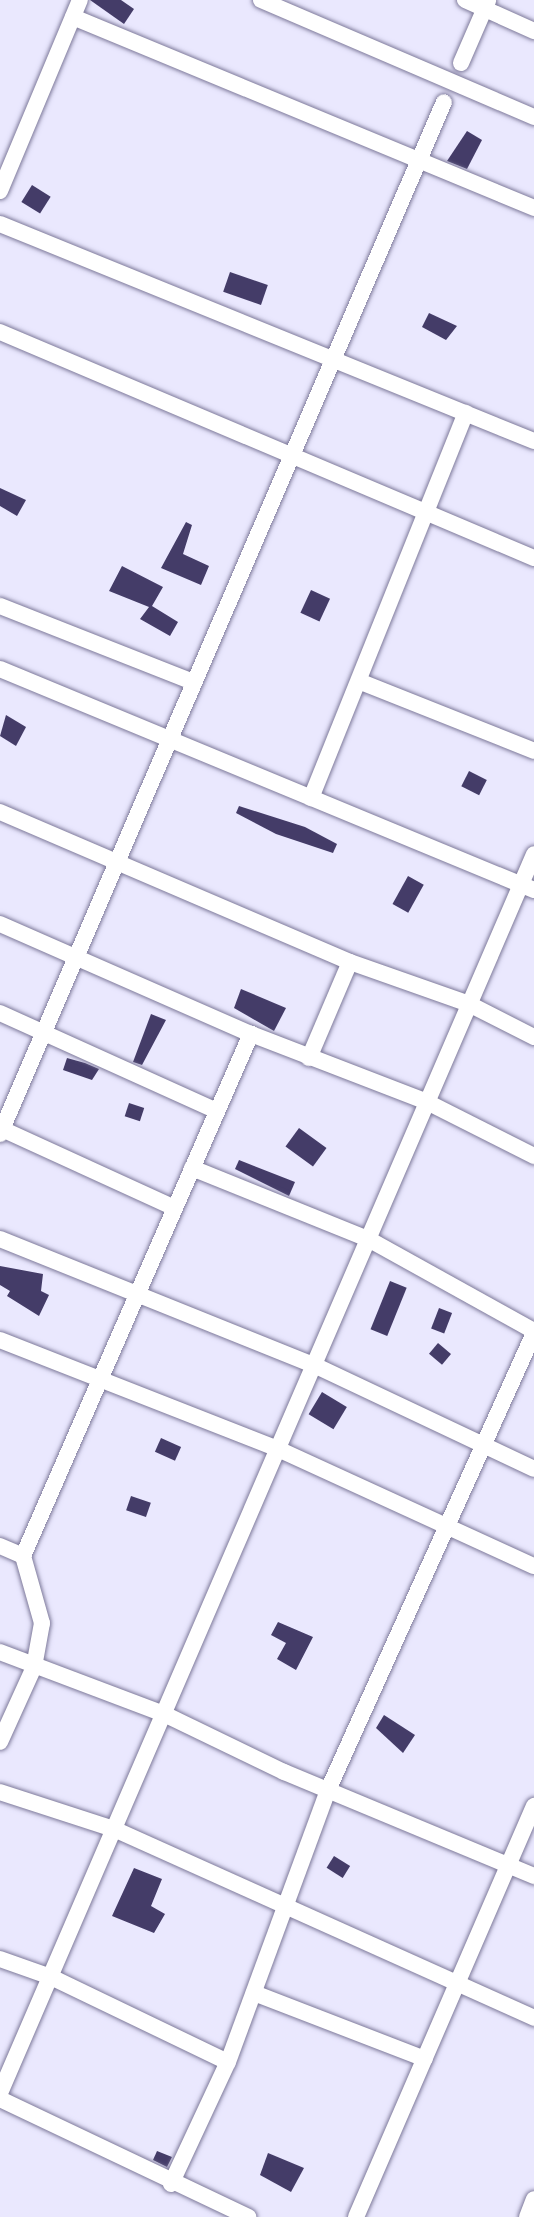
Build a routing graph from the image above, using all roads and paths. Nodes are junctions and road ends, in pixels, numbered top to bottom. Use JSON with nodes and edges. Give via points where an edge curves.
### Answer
{"nodes":[{"id":1,"x":80,"y":0,"type":"edge"},
{"id":2,"x":261,"y":0,"type":"edge"},
{"id":3,"x":465,"y":0,"type":"edge"},
{"id":4,"x":486,"y":4,"type":"edge"},
{"id":5,"x":73,"y":17,"type":"junction"},
{"id":6,"x":534,"y":31,"type":"edge"},
{"id":7,"x":461,"y":63,"type":"dead end"},
{"id":8,"x":444,"y":102,"type":"dead end"},
{"id":9,"x":534,"y":117,"type":"edge"},
{"id":10,"x":419,"y":160,"type":"junction"},
{"id":11,"x":0,"y":191,"type":"edge"},
{"id":12,"x":534,"y":208,"type":"edge"},
{"id":13,"x":0,"y":224,"type":"edge"},
{"id":14,"x":0,"y":332,"type":"edge"},
{"id":15,"x":334,"y":357,"type":"junction"},
{"id":16,"x":466,"y":413,"type":"junction"},
{"id":17,"x":534,"y":441,"type":"edge"},
{"id":18,"x":291,"y":458,"type":"junction"},
{"id":19,"x":425,"y":515,"type":"junction"},
{"id":20,"x":534,"y":558,"type":"edge"},
{"id":21,"x":0,"y":606,"type":"edge"},
{"id":22,"x":0,"y":669,"type":"edge"},
{"id":23,"x":193,"y":682,"type":"junction"},
{"id":24,"x":361,"y":682,"type":"junction"},
{"id":25,"x":170,"y":739,"type":"junction"},
{"id":26,"x":534,"y":751,"type":"edge"},
{"id":27,"x":311,"y":798,"type":"junction"},
{"id":28,"x":0,"y":812,"type":"edge"},
{"id":29,"x":534,"y":854,"type":"edge"},
{"id":30,"x":117,"y":862,"type":"junction"},
{"id":31,"x":528,"y":887,"type":"edge"},
{"id":32,"x":0,"y":924,"type":"edge"},
{"id":33,"x":76,"y":958,"type":"junction"},
{"id":34,"x":350,"y":962,"type":"junction"},
{"id":35,"x":469,"y":1004,"type":"junction"},
{"id":36,"x":0,"y":1013,"type":"edge"},
{"id":37,"x":43,"y":1034,"type":"junction"},
{"id":38,"x":250,"y":1034,"type":"junction"},
{"id":39,"x":534,"y":1036,"type":"edge"},
{"id":40,"x":309,"y":1058,"type":"junction"},
{"id":41,"x":427,"y":1102,"type":"junction"},
{"id":42,"x":217,"y":1111,"type":"junction"},
{"id":43,"x":1,"y":1131,"type":"edge"},
{"id":44,"x":534,"y":1156,"type":"edge"},
{"id":45,"x":192,"y":1168,"type":"junction"},
{"id":46,"x":175,"y":1208,"type":"junction"},
{"id":47,"x":0,"y":1239,"type":"edge"},
{"id":48,"x":368,"y":1239,"type":"junction"},
{"id":49,"x":136,"y":1298,"type":"junction"},
{"id":50,"x":534,"y":1332,"type":"edge"},
{"id":51,"x":0,"y":1340,"type":"edge"},
{"id":52,"x":314,"y":1365,"type":"junction"},
{"id":53,"x":99,"y":1382,"type":"junction"},
{"id":54,"x":483,"y":1447,"type":"junction"},
{"id":55,"x":278,"y":1449,"type":"junction"},
{"id":56,"x":534,"y":1469,"type":"edge"},
{"id":57,"x":447,"y":1530,"type":"junction"},
{"id":58,"x":0,"y":1546,"type":"edge"},
{"id":59,"x":23,"y":1556,"type":"junction"},
{"id":60,"x":534,"y":1566,"type":"edge"},
{"id":61,"x":0,"y":1652,"type":"edge"},
{"id":62,"x":34,"y":1667,"type":"junction"},
{"id":63,"x":164,"y":1714,"type":"junction"},
{"id":64,"x":0,"y":1742,"type":"edge"},
{"id":65,"x":328,"y":1790,"type":"junction"},
{"id":66,"x":0,"y":1792,"type":"edge"},
{"id":67,"x":534,"y":1806,"type":"edge"},
{"id":68,"x":114,"y":1829,"type":"junction"},
{"id":69,"x":508,"y":1866,"type":"junction"},
{"id":70,"x":534,"y":1876,"type":"edge"},
{"id":71,"x":281,"y":1908,"type":"junction"},
{"id":72,"x":0,"y":1959,"type":"edge"},
{"id":73,"x":51,"y":1977,"type":"junction"},
{"id":74,"x":457,"y":1985,"type":"junction"},
{"id":75,"x":254,"y":1993,"type":"junction"},
{"id":76,"x":534,"y":2018,"type":"edge"},
{"id":77,"x":425,"y":2059,"type":"junction"},
{"id":78,"x":228,"y":2062,"type":"junction"},
{"id":79,"x":0,"y":2093,"type":"edge"},
{"id":80,"x":0,"y":2099,"type":"edge"},
{"id":81,"x":171,"y":2184,"type":"junction"},
{"id":82,"x":534,"y":2199,"type":"edge"},
{"id":83,"x":208,"y":2210,"type":"edge"},
{"id":84,"x":248,"y":2217,"type":"edge"},
{"id":85,"x":357,"y":2217,"type":"edge"},
{"id":86,"x":527,"y":2217,"type":"edge"}],
"edges":[{"from":1,"to":5,"type":"street"},
{"from":2,"to":9,"type":"street"},
{"from":3,"to":4,"type":"street"},
{"from":4,"to":6,"type":"street"},
{"from":4,"to":7,"type":"street"},
{"from":5,"to":10,"type":"street"},
{"from":5,"to":11,"type":"street"},
{"from":8,"to":10,"type":"street"},
{"from":10,"to":12,"type":"street"},
{"from":10,"to":15,"type":"street"},
{"from":13,"to":15,"type":"street"},
{"from":14,"to":18,"type":"street"},
{"from":15,"to":16,"type":"street"},
{"from":15,"to":18,"type":"street"},
{"from":16,"to":17,"type":"street"},
{"from":16,"to":19,"type":"street"},
{"from":18,"to":19,"type":"street"},
{"from":18,"to":23,"type":"street"},
{"from":19,"to":20,"type":"street"},
{"from":19,"to":24,"type":"street"},
{"from":21,"to":23,"type":"street"},
{"from":22,"to":25,"type":"street"},
{"from":23,"to":25,"type":"street"},
{"from":24,"to":26,"type":"street"},
{"from":24,"to":27,"type":"street"},
{"from":25,"to":27,"type":"street"},
{"from":25,"to":30,"type":"street"},
{"from":27,"to":31,"type":"street"},
{"from":28,"to":30,"type":"street"},
{"from":29,"to":31,"type":"street"},
{"from":30,"to":33,"type":"street"},
{"from":30,"to":34,"type":"street"},
{"from":31,"to":35,"type":"street"},
{"from":32,"to":33,"type":"street"},
{"from":33,"to":37,"type":"street"},
{"from":33,"to":38,"type":"street"},
{"from":34,"to":35,"type":"street"},
{"from":34,"to":40,"type":"street"},
{"from":35,"to":39,"type":"street"},
{"from":35,"to":41,"type":"street"},
{"from":36,"to":37,"type":"street"},
{"from":37,"to":42,"type":"street"},
{"from":37,"to":43,"type":"street"},
{"from":38,"to":40,"type":"street"},
{"from":38,"to":42,"type":"street"},
{"from":40,"to":41,"type":"street"},
{"from":41,"to":44,"type":"street"},
{"from":41,"to":48,"type":"street"},
{"from":42,"to":45,"type":"street"},
{"from":43,"to":46,"type":"street"},
{"from":45,"to":46,"type":"street"},
{"from":45,"to":48,"type":"street"},
{"from":46,"to":49,"type":"street"},
{"from":47,"to":49,"type":"street"},
{"from":48,"to":50,"type":"street"},
{"from":48,"to":52,"type":"street"},
{"from":49,"to":52,"type":"street"},
{"from":49,"to":53,"type":"street"},
{"from":50,"to":54,"type":"street"},
{"from":51,"to":53,"type":"street"},
{"from":52,"to":54,"type":"street"},
{"from":52,"to":55,"type":"street"},
{"from":53,"to":55,"type":"street"},
{"from":53,"to":59,"type":"street"},
{"from":54,"to":56,"type":"street"},
{"from":54,"to":57,"type":"street"},
{"from":55,"to":57,"type":"street"},
{"from":55,"to":63,"type":"street"},
{"from":57,"to":60,"type":"street"},
{"from":57,"to":65,"type":"street"},
{"from":58,"to":59,"type":"street"},
{"from":59,"to":62,"type":"street","via":[[42,1623]]},
{"from":61,"to":62,"type":"street"},
{"from":62,"to":63,"type":"street"},
{"from":62,"to":64,"type":"street"},
{"from":63,"to":65,"type":"street"},
{"from":63,"to":68,"type":"street"},
{"from":65,"to":69,"type":"street"},
{"from":65,"to":71,"type":"street"},
{"from":66,"to":68,"type":"street"},
{"from":67,"to":69,"type":"street"},
{"from":68,"to":71,"type":"street"},
{"from":68,"to":73,"type":"street"},
{"from":69,"to":70,"type":"street"},
{"from":69,"to":74,"type":"street"},
{"from":71,"to":74,"type":"street"},
{"from":71,"to":75,"type":"street"},
{"from":72,"to":73,"type":"street"},
{"from":73,"to":78,"type":"street"},
{"from":73,"to":79,"type":"street"},
{"from":74,"to":76,"type":"street"},
{"from":74,"to":77,"type":"street"},
{"from":75,"to":77,"type":"street"},
{"from":75,"to":78,"type":"street"},
{"from":77,"to":85,"type":"street"},
{"from":78,"to":81,"type":"street"},
{"from":80,"to":81,"type":"street"},
{"from":81,"to":83,"type":"street"},
{"from":82,"to":86,"type":"street"},
{"from":83,"to":84,"type":"street"}]}
